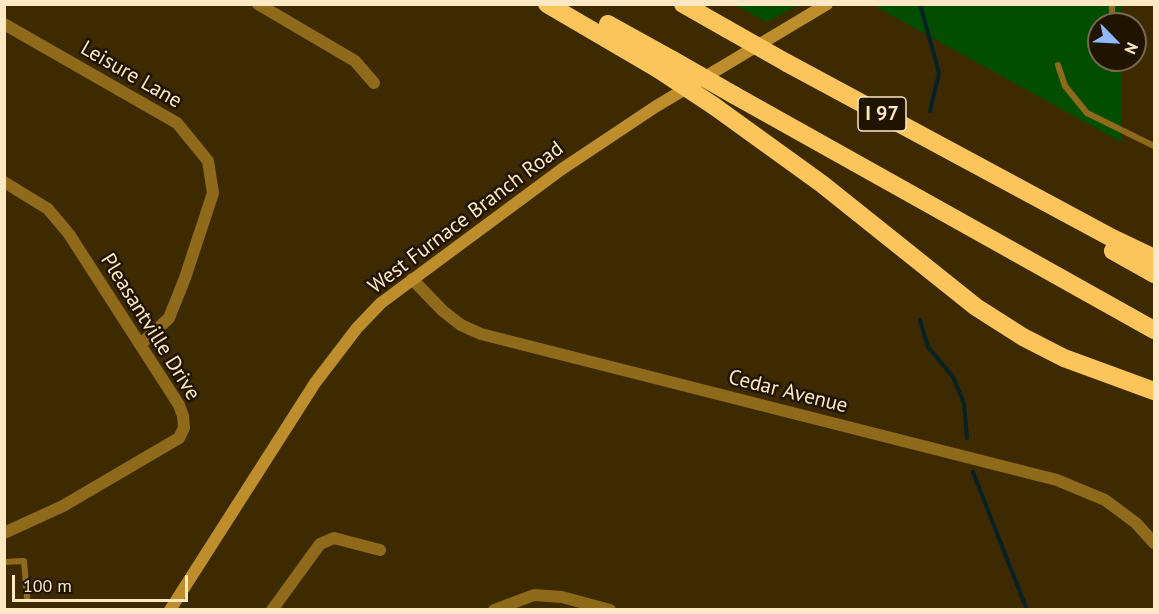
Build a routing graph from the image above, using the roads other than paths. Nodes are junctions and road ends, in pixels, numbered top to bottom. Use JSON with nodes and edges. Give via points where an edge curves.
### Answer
{"nodes":[{"id":1,"x":258,"y":4,"type":"edge"},
{"id":2,"x":547,"y":4,"type":"edge"},
{"id":3,"x":573,"y":4,"type":"edge"},
{"id":4,"x":683,"y":4,"type":"edge"},
{"id":5,"x":828,"y":4,"type":"edge"},
{"id":6,"x":4,"y":24,"type":"edge"},
{"id":7,"x":665,"y":64,"type":"junction"},
{"id":8,"x":1058,"y":65,"type":"dead end"},
{"id":9,"x":374,"y":83,"type":"dead end"},
{"id":10,"x":939,"y":146,"type":"junction"},
{"id":11,"x":1155,"y":146,"type":"edge"},
{"id":12,"x":4,"y":182,"type":"edge"},
{"id":13,"x":1155,"y":258,"type":"edge"},
{"id":14,"x":1155,"y":274,"type":"edge"},
{"id":15,"x":412,"y":279,"type":"junction"},
{"id":16,"x":1155,"y":330,"type":"edge"},
{"id":17,"x":141,"y":344,"type":"junction"},
{"id":18,"x":1155,"y":391,"type":"edge"},
{"id":19,"x":4,"y":533,"type":"edge"},
{"id":20,"x":1155,"y":543,"type":"edge"},
{"id":21,"x":380,"y":550,"type":"dead end"},
{"id":22,"x":4,"y":562,"type":"edge"},
{"id":23,"x":27,"y":597,"type":"dead end"},
{"id":24,"x":170,"y":609,"type":"edge"},
{"id":25,"x":272,"y":609,"type":"edge"},
{"id":26,"x":494,"y":609,"type":"edge"},
{"id":27,"x":610,"y":609,"type":"edge"}],
"edges":[{"from":1,"to":9,"type":"street","via":[[355,61]]},
{"from":2,"to":7,"type":"highway"},
{"from":3,"to":7,"type":"highway"},
{"from":4,"to":10,"type":"highway","number":"I 97","bridge":true},
{"from":5,"to":15,"type":"main road","name":"West Furnace Branch Road","via":[[562,168]]},
{"from":6,"to":17,"type":"street","name":"Leisure Lane","via":[[177,123],[208,161],[213,193],[185,278],[169,318]]},
{"from":7,"to":16,"type":"highway","bridge":true,"via":[[734,95]]},
{"from":7,"to":18,"type":"highway","bridge":true,"via":[[976,307],[1064,358]]},
{"from":8,"to":11,"type":"lane","via":[[1065,86],[1087,113]]},
{"from":10,"to":13,"type":"highway"},
{"from":10,"to":14,"type":"highway"},
{"from":12,"to":17,"type":"street","name":"Pleasantville Drive","via":[[48,209],[69,234]]},
{"from":15,"to":20,"type":"street","name":"Cedar Avenue","via":[[443,311],[481,334],[1057,480],[1105,500],[1136,522]]},
{"from":15,"to":24,"type":"main road","name":"West Furnace Branch Road","via":[[357,328],[315,383]]},
{"from":17,"to":19,"type":"street","name":"Pleasantville Drive","via":[[183,416],[184,428],[178,438],[63,506]]},
{"from":21,"to":25,"type":"street","via":[[334,538],[320,544]]},
{"from":22,"to":23,"type":"lane","via":[[24,561]]},
{"from":26,"to":27,"type":"street","via":[[534,595],[562,597]]}]}
